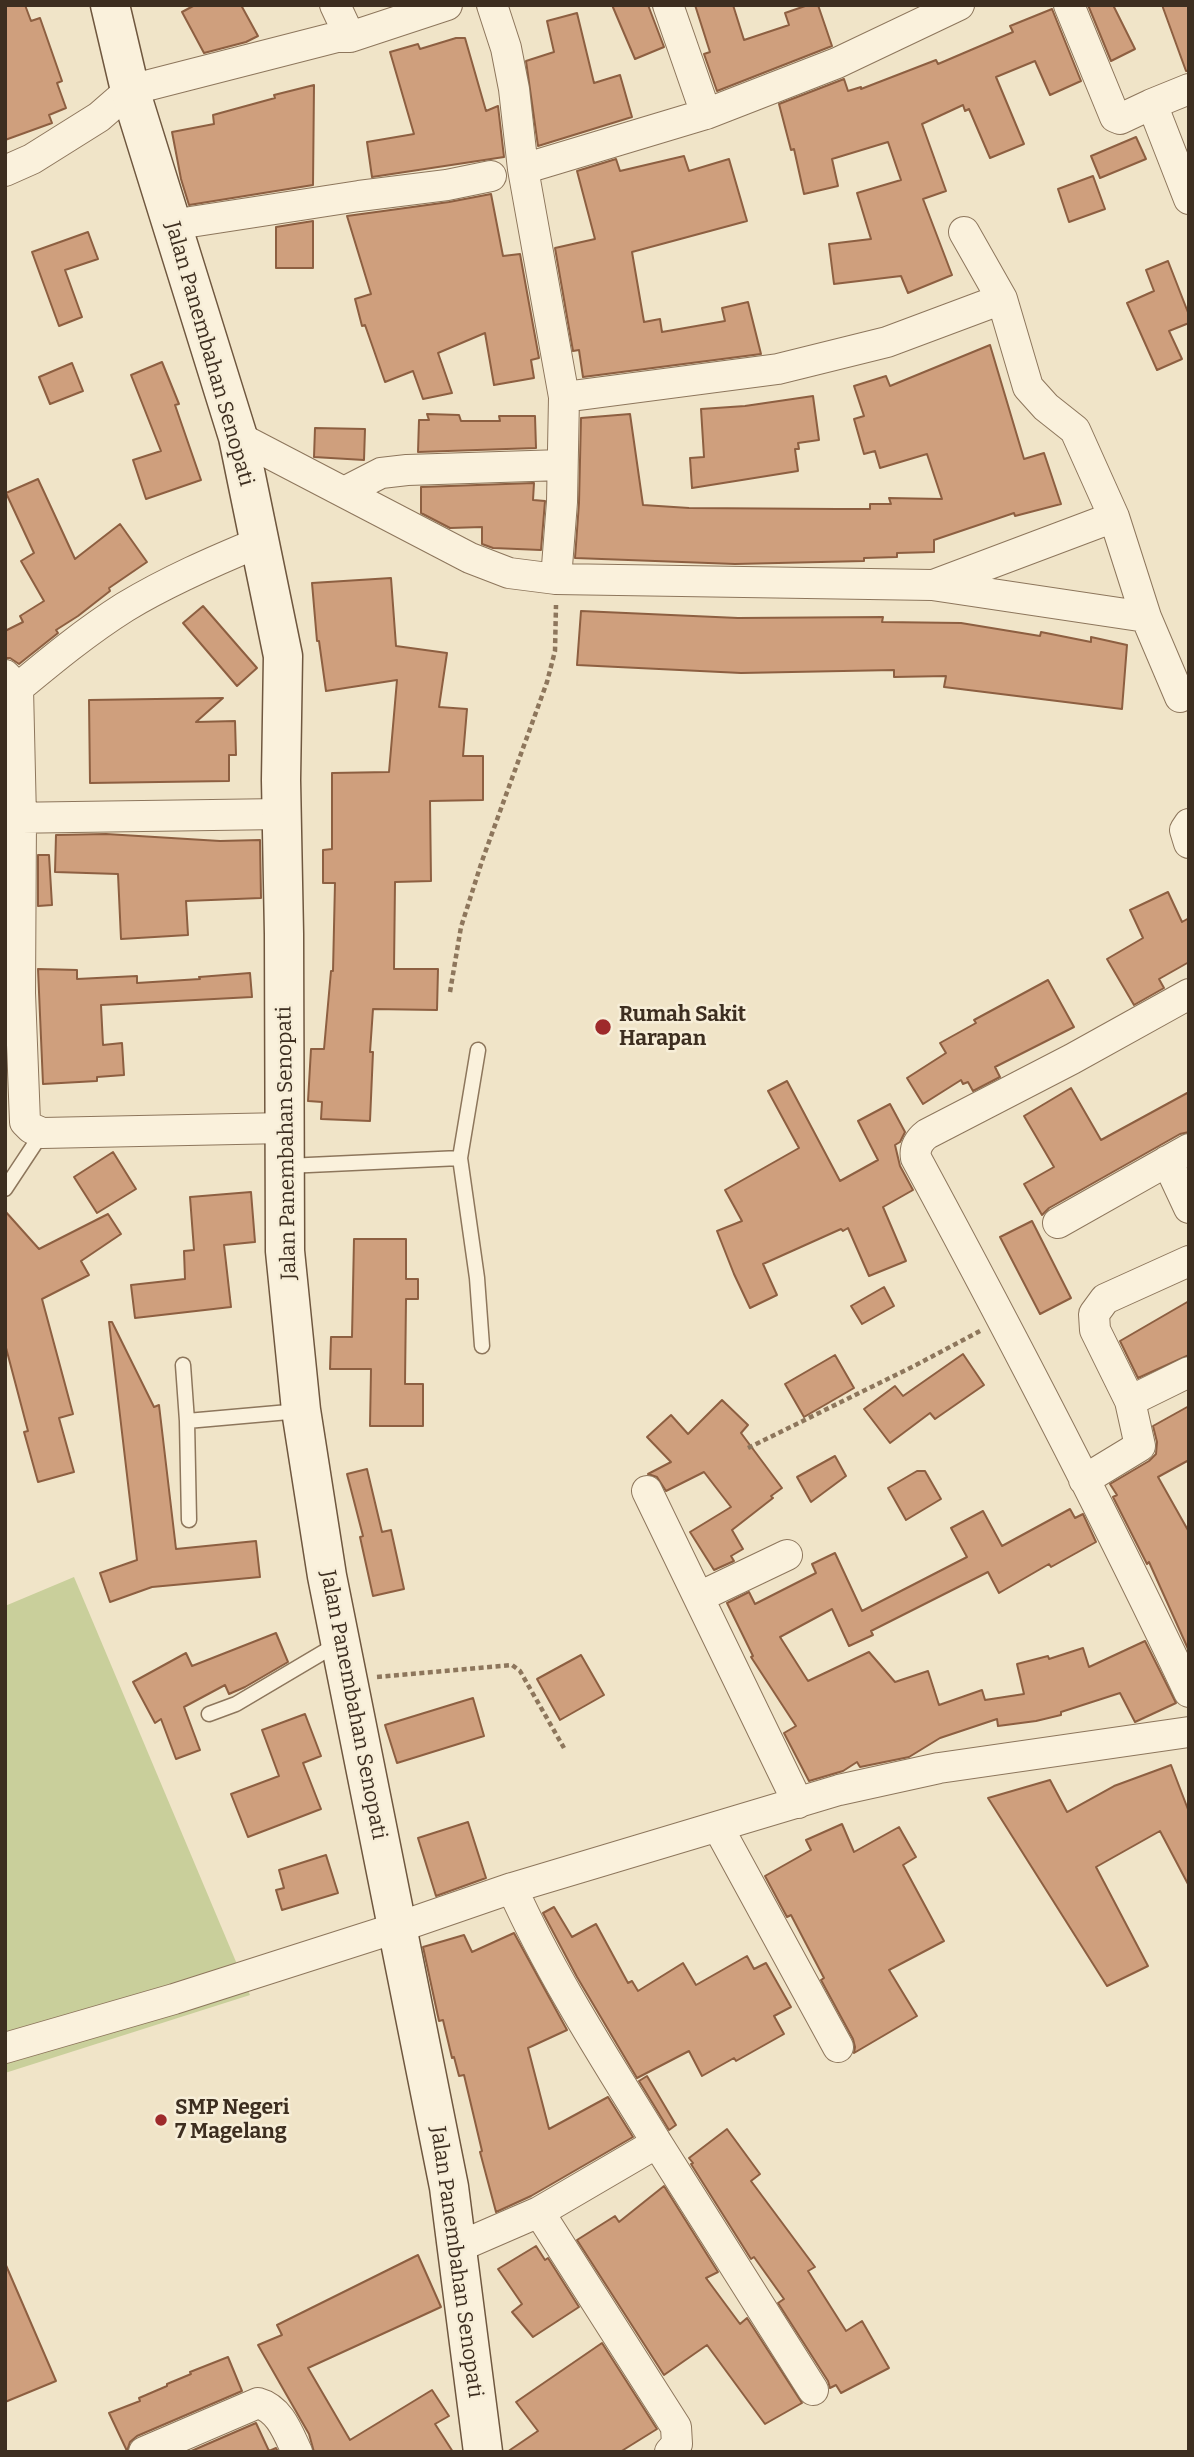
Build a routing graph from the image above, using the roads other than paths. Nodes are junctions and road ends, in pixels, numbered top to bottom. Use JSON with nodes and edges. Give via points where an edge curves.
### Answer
{"nodes":[{"id":1,"x":110,"y":5,"type":"edge"},
{"id":2,"x":335,"y":5,"type":"edge"},
{"id":3,"x":447,"y":5,"type":"edge"},
{"id":4,"x":492,"y":5,"type":"edge"},
{"id":5,"x":668,"y":5,"type":"edge"},
{"id":6,"x":959,"y":5,"type":"edge"},
{"id":7,"x":1069,"y":5,"type":"edge"},
{"id":8,"x":350,"y":37,"type":"junction"},
{"id":9,"x":1189,"y":89,"type":"edge"},
{"id":10,"x":130,"y":90,"type":"junction"},
{"id":11,"x":1152,"y":104,"type":"junction"},
{"id":12,"x":706,"y":114,"type":"junction"},
{"id":13,"x":523,"y":169,"type":"junction"},
{"id":14,"x":5,"y":172,"type":"edge"},
{"id":15,"x":491,"y":176,"type":"dead end"},
{"id":16,"x":1189,"y":200,"type":"edge"},
{"id":17,"x":171,"y":225,"type":"junction"},
{"id":18,"x":964,"y":233,"type":"dead end"},
{"id":19,"x":1002,"y":299,"type":"junction"},
{"id":20,"x":564,"y":397,"type":"junction"},
{"id":21,"x":238,"y":438,"type":"junction"},
{"id":22,"x":562,"y":465,"type":"junction"},
{"id":23,"x":344,"y":492,"type":"junction"},
{"id":24,"x":1114,"y":517,"type":"junction"},
{"id":25,"x":260,"y":542,"type":"junction"},
{"id":26,"x":555,"y":579,"type":"junction"},
{"id":27,"x":932,"y":585,"type":"junction"},
{"id":28,"x":1146,"y":617,"type":"junction"},
{"id":29,"x":11,"y":681,"type":"edge"},
{"id":30,"x":1180,"y":697,"type":"dead end"},
{"id":31,"x":281,"y":814,"type":"junction"},
{"id":32,"x":13,"y":818,"type":"edge"},
{"id":33,"x":1189,"y":824,"type":"edge"},
{"id":34,"x":1189,"y":843,"type":"edge"},
{"id":35,"x":1189,"y":994,"type":"edge"},
{"id":36,"x":478,"y":1050,"type":"dead end"},
{"id":37,"x":285,"y":1128,"type":"junction"},
{"id":38,"x":42,"y":1133,"type":"junction"},
{"id":39,"x":1178,"y":1155,"type":"edge"},
{"id":40,"x":460,"y":1158,"type":"junction"},
{"id":41,"x":285,"y":1166,"type":"junction"},
{"id":42,"x":5,"y":1189,"type":"edge"},
{"id":43,"x":1189,"y":1208,"type":"edge"},
{"id":44,"x":1058,"y":1223,"type":"dead end"},
{"id":45,"x":1189,"y":1261,"type":"edge"},
{"id":46,"x":482,"y":1346,"type":"dead end"},
{"id":47,"x":183,"y":1365,"type":"dead end"},
{"id":48,"x":1189,"y":1372,"type":"edge"},
{"id":49,"x":1130,"y":1401,"type":"junction"},
{"id":50,"x":301,"y":1410,"type":"junction"},
{"id":51,"x":187,"y":1421,"type":"junction"},
{"id":52,"x":1084,"y":1479,"type":"junction"},
{"id":53,"x":648,"y":1491,"type":"dead end"},
{"id":54,"x":189,"y":1520,"type":"dead end"},
{"id":55,"x":787,"y":1555,"type":"dead end"},
{"id":56,"x":699,"y":1597,"type":"junction"},
{"id":57,"x":344,"y":1661,"type":"junction"},
{"id":58,"x":1189,"y":1692,"type":"edge"},
{"id":59,"x":209,"y":1714,"type":"dead end"},
{"id":60,"x":1189,"y":1732,"type":"edge"},
{"id":61,"x":798,"y":1802,"type":"junction"},
{"id":62,"x":718,"y":1827,"type":"junction"},
{"id":63,"x":512,"y":1888,"type":"junction"},
{"id":64,"x":396,"y":1928,"type":"junction"},
{"id":65,"x":838,"y":2047,"type":"dead end"},
{"id":66,"x":5,"y":2048,"type":"edge"},
{"id":67,"x":657,"y":2143,"type":"junction"},
{"id":68,"x":539,"y":2212,"type":"junction"},
{"id":69,"x":456,"y":2248,"type":"junction"},
{"id":70,"x":813,"y":2390,"type":"dead end"},
{"id":71,"x":144,"y":2452,"type":"edge"},
{"id":72,"x":297,"y":2452,"type":"edge"},
{"id":73,"x":483,"y":2452,"type":"edge"},
{"id":74,"x":670,"y":2452,"type":"edge"}],
"edges":[{"from":1,"to":10,"type":"main road","name":"Jalan Panembahan Senopati"},
{"from":2,"to":8,"type":"street"},
{"from":3,"to":8,"type":"street"},
{"from":4,"to":13,"type":"street","via":[[514,89]]},
{"from":5,"to":12,"type":"street"},
{"from":6,"to":12,"type":"street","via":[[837,63]]},
{"from":7,"to":11,"type":"street","via":[[1115,117]]},
{"from":8,"to":10,"type":"street"},
{"from":9,"to":11,"type":"street"},
{"from":10,"to":14,"type":"street","via":[[99,117]]},
{"from":10,"to":17,"type":"main road","name":"Jalan Panembahan Senopati"},
{"from":11,"to":16,"type":"street"},
{"from":12,"to":13,"type":"street"},
{"from":13,"to":20,"type":"street"},
{"from":15,"to":17,"type":"street"},
{"from":17,"to":21,"type":"main road","name":"Jalan Panembahan Senopati"},
{"from":18,"to":19,"type":"street"},
{"from":19,"to":20,"type":"street","via":[[887,342],[778,369]]},
{"from":19,"to":24,"type":"street","via":[[1028,387],[1075,430]]},
{"from":20,"to":22,"type":"street"},
{"from":21,"to":23,"type":"street"},
{"from":21,"to":25,"type":"main road","name":"Jalan Panembahan Senopati"},
{"from":22,"to":23,"type":"street","via":[[381,473]]},
{"from":22,"to":26,"type":"street"},
{"from":23,"to":26,"type":"street","via":[[470,558],[509,572]]},
{"from":24,"to":27,"type":"street"},
{"from":24,"to":28,"type":"street"},
{"from":25,"to":29,"type":"street","via":[[208,563],[127,606]]},
{"from":25,"to":31,"type":"main road","name":"Jalan Panembahan Senopati","via":[[283,656]]},
{"from":26,"to":27,"type":"street"},
{"from":27,"to":28,"type":"street"},
{"from":28,"to":30,"type":"street"},
{"from":29,"to":32,"type":"street"},
{"from":31,"to":32,"type":"street"},
{"from":31,"to":37,"type":"main road","name":"Jalan Panembahan Senopati"},
{"from":32,"to":38,"type":"street","via":[[24,1116],[31,1128]]},
{"from":33,"to":34,"type":"street","via":[[1185,831]]},
{"from":35,"to":52,"type":"street","via":[[927,1134],[917,1145],[916,1158]]},
{"from":36,"to":40,"type":"lane"},
{"from":37,"to":38,"type":"street"},
{"from":37,"to":41,"type":"main road","name":"Jalan Panembahan Senopati"},
{"from":38,"to":42,"type":"lane"},
{"from":39,"to":43,"type":"street"},
{"from":39,"to":44,"type":"street"},
{"from":40,"to":41,"type":"lane"},
{"from":40,"to":46,"type":"lane"},
{"from":41,"to":50,"type":"main road","name":"Jalan Panembahan Senopati","via":[[285,1251]]},
{"from":45,"to":49,"type":"street","via":[[1105,1299],[1094,1314],[1095,1330]]},
{"from":47,"to":51,"type":"lane"},
{"from":48,"to":49,"type":"street"},
{"from":49,"to":52,"type":"street","via":[[1140,1446]]},
{"from":50,"to":51,"type":"lane"},
{"from":50,"to":57,"type":"main road","name":"Jalan Panembahan Senopati"},
{"from":51,"to":54,"type":"lane"},
{"from":52,"to":58,"type":"street"},
{"from":53,"to":56,"type":"street"},
{"from":55,"to":56,"type":"street"},
{"from":56,"to":61,"type":"street"},
{"from":57,"to":59,"type":"lane"},
{"from":57,"to":64,"type":"main road","name":"Jalan Panembahan Senopati"},
{"from":60,"to":61,"type":"street","via":[[939,1768]]},
{"from":61,"to":62,"type":"street"},
{"from":62,"to":63,"type":"street"},
{"from":62,"to":65,"type":"street"},
{"from":63,"to":64,"type":"street"},
{"from":63,"to":67,"type":"street","via":[[583,2022]]},
{"from":64,"to":66,"type":"street"},
{"from":64,"to":69,"type":"main road","name":"Jalan Panembahan Senopati","via":[[449,2187]]},
{"from":67,"to":68,"type":"street"},
{"from":67,"to":70,"type":"street"},
{"from":68,"to":69,"type":"street"},
{"from":68,"to":74,"type":"street","via":[[677,2427],[677,2444]]},
{"from":69,"to":73,"type":"main road","name":"Jalan Panembahan Senopati"},
{"from":71,"to":72,"type":"street","via":[[258,2403],[280,2419]]}]}
